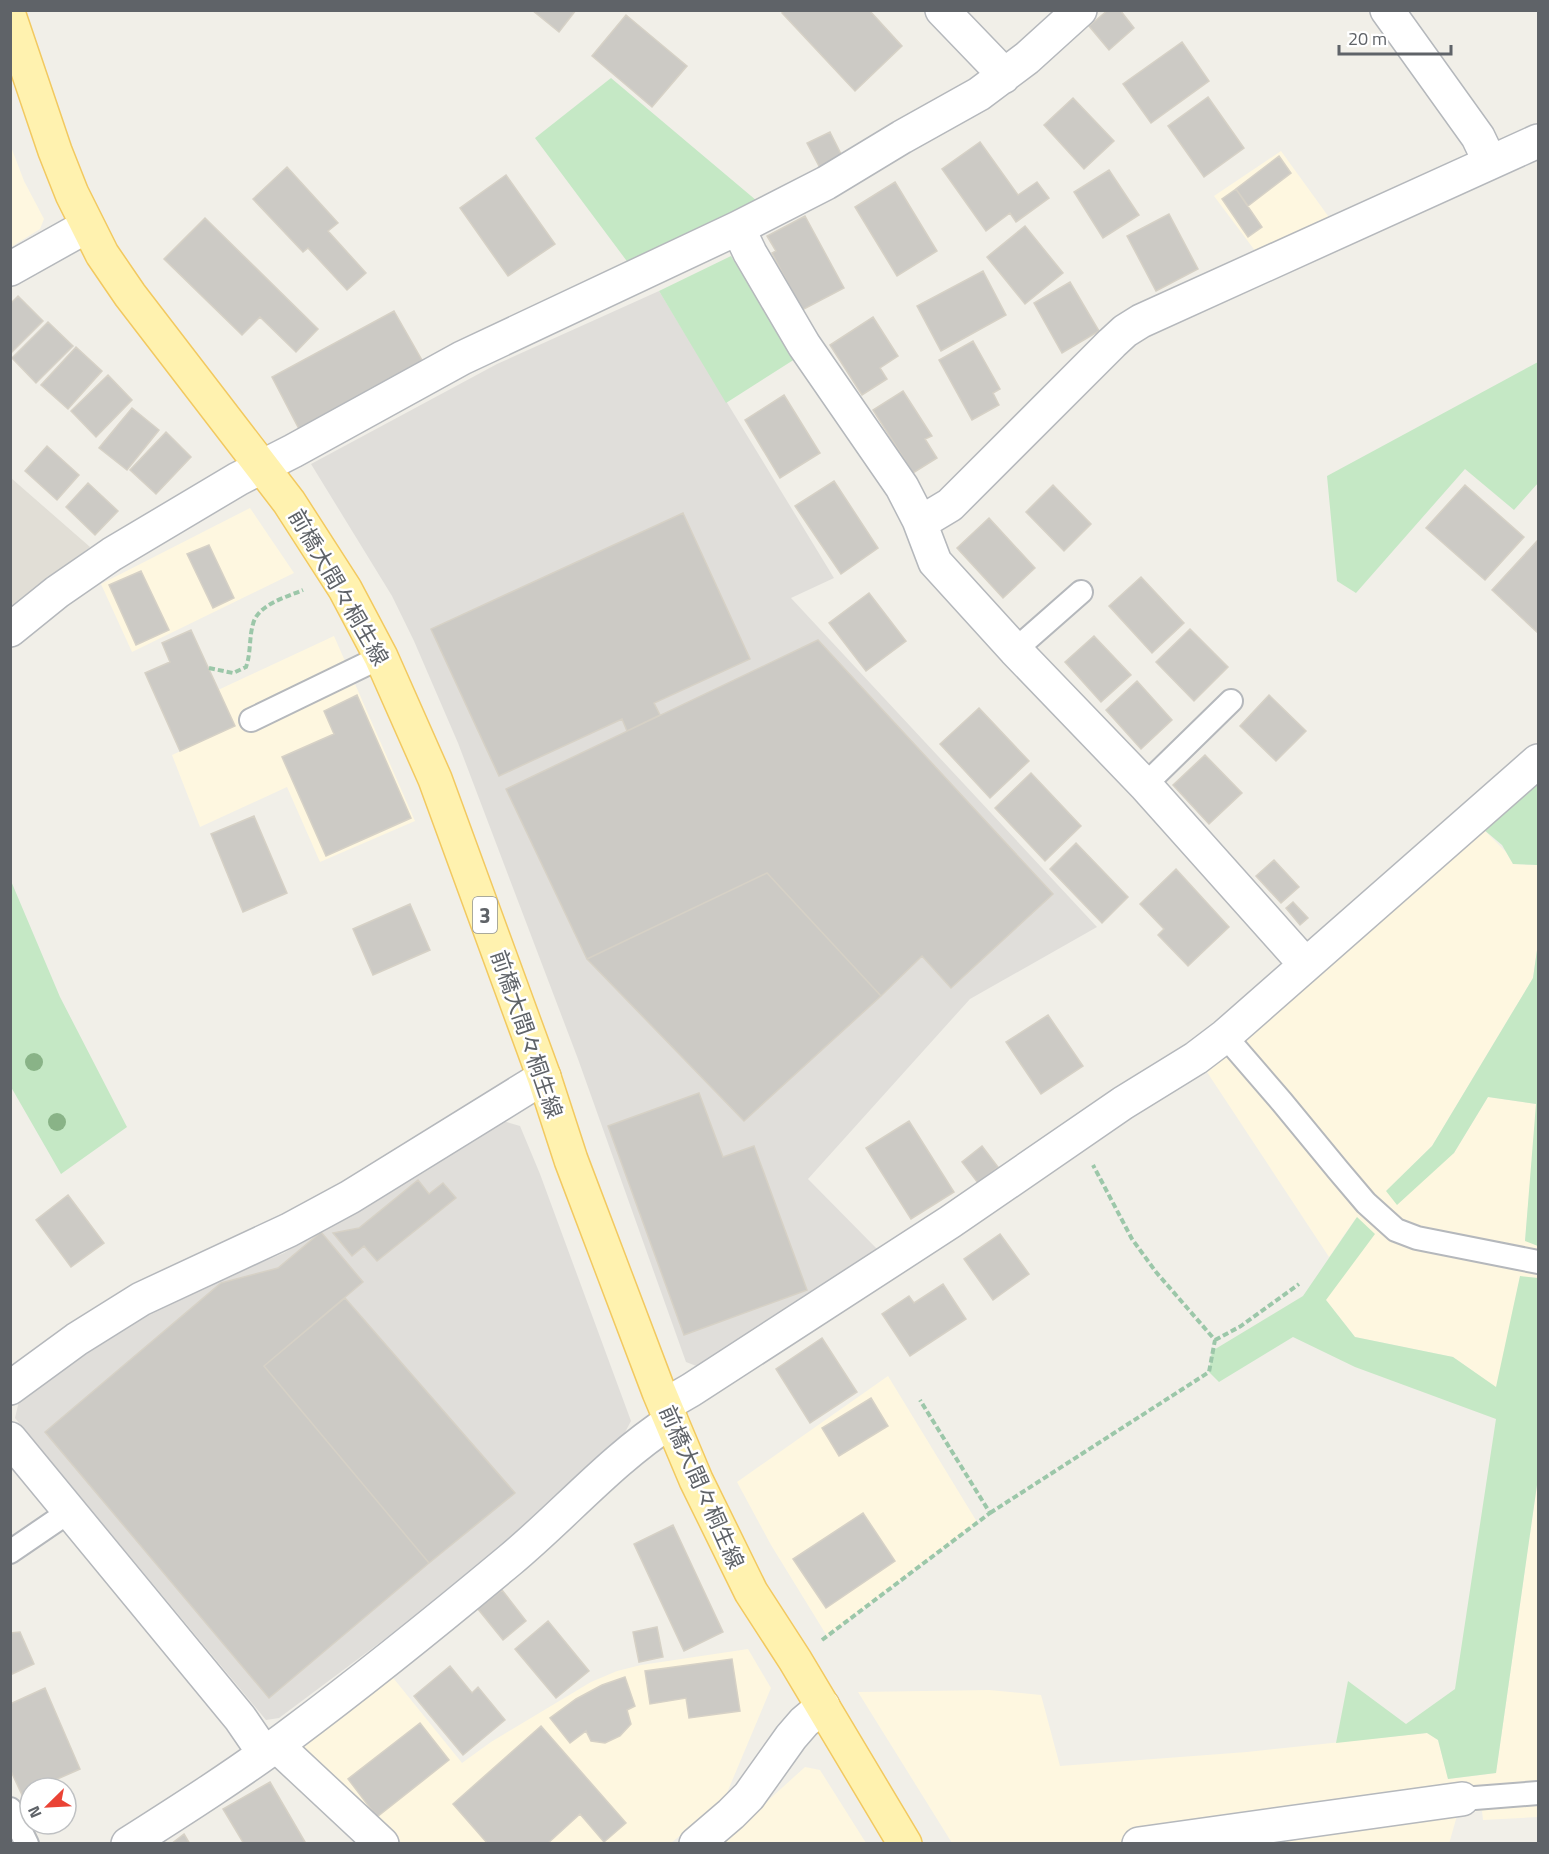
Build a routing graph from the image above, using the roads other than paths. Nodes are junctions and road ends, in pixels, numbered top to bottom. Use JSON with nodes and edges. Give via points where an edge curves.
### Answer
{"nodes":[{"id":1,"x":942,"y":10,"type":"edge"},
{"id":2,"x":1080,"y":10,"type":"edge"},
{"id":3,"x":1387,"y":10,"type":"edge"},
{"id":4,"x":10,"y":18,"type":"edge"},
{"id":5,"x":1003,"y":77,"type":"junction"},
{"id":6,"x":1539,"y":141,"type":"edge"},
{"id":7,"x":1490,"y":162,"type":"junction"},
{"id":8,"x":87,"y":226,"type":"junction"},
{"id":9,"x":738,"y":228,"type":"junction"},
{"id":10,"x":10,"y":269,"type":"edge"},
{"id":11,"x":262,"y":466,"type":"junction"},
{"id":12,"x":919,"y":519,"type":"junction"},
{"id":13,"x":1081,"y":592,"type":"dead end"},
{"id":14,"x":10,"y":630,"type":"edge"},
{"id":15,"x":1015,"y":650,"type":"junction"},
{"id":16,"x":381,"y":657,"type":"junction"},
{"id":17,"x":1231,"y":701,"type":"dead end"},
{"id":18,"x":251,"y":720,"type":"dead end"},
{"id":19,"x":1539,"y":761,"type":"edge"},
{"id":20,"x":1145,"y":785,"type":"junction"},
{"id":21,"x":1305,"y":964,"type":"junction"},
{"id":22,"x":1225,"y":1036,"type":"junction"},
{"id":23,"x":544,"y":1077,"type":"junction"},
{"id":24,"x":1539,"y":1262,"type":"edge"},
{"id":25,"x":10,"y":1388,"type":"edge"},
{"id":26,"x":668,"y":1413,"type":"junction"},
{"id":27,"x":10,"y":1439,"type":"edge"},
{"id":28,"x":70,"y":1511,"type":"junction"},
{"id":29,"x":10,"y":1552,"type":"edge"},
{"id":30,"x":823,"y":1706,"type":"junction"},
{"id":31,"x":270,"y":1749,"type":"junction"},
{"id":32,"x":1539,"y":1793,"type":"edge"},
{"id":33,"x":1462,"y":1799,"type":"joint"},
{"id":34,"x":10,"y":1809,"type":"edge"},
{"id":35,"x":27,"y":1844,"type":"edge"},
{"id":36,"x":128,"y":1844,"type":"edge"},
{"id":37,"x":382,"y":1844,"type":"edge"},
{"id":38,"x":696,"y":1844,"type":"edge"},
{"id":39,"x":905,"y":1844,"type":"edge"},
{"id":40,"x":1139,"y":1844,"type":"edge"}],
"edges":[{"from":1,"to":5,"type":"street"},
{"from":2,"to":5,"type":"street"},
{"from":3,"to":7,"type":"street","via":[[1478,137]]},
{"from":4,"to":8,"type":"main road","name":"前橋大間々桐生線","number":"3","via":[[55,151]]},
{"from":5,"to":9,"type":"street","via":[[826,183]]},
{"from":6,"to":7,"type":"street"},
{"from":7,"to":12,"type":"street","via":[[1125,331],[950,505]]},
{"from":8,"to":10,"type":"street"},
{"from":8,"to":11,"type":"main road","name":"前橋大間々桐生線","number":"3","via":[[130,295]]},
{"from":9,"to":11,"type":"street","via":[[462,358]]},
{"from":9,"to":12,"type":"street","via":[[804,345],[902,487]]},
{"from":11,"to":14,"type":"street","via":[[112,554]]},
{"from":11,"to":16,"type":"main road","name":"前橋大間々桐生線","number":"3","via":[[345,589]]},
{"from":12,"to":15,"type":"street","via":[[935,562]]},
{"from":13,"to":15,"type":"lane"},
{"from":15,"to":20,"type":"street"},
{"from":16,"to":18,"type":"lane"},
{"from":16,"to":23,"type":"main road","name":"前橋大間々桐生線","number":"3","via":[[435,779]]},
{"from":17,"to":20,"type":"lane"},
{"from":19,"to":21,"type":"street"},
{"from":20,"to":21,"type":"street"},
{"from":21,"to":22,"type":"street"},
{"from":22,"to":24,"type":"lane","via":[[1359,1195],[1396,1230],[1417,1238]]},
{"from":22,"to":26,"type":"street","via":[[720,1371]]},
{"from":23,"to":25,"type":"street","via":[[350,1197],[141,1299]]},
{"from":23,"to":26,"type":"main road","name":"前橋大間々桐生線","number":"3","via":[[571,1160]]},
{"from":26,"to":30,"type":"main road","name":"前橋大間々桐生線","number":"3","via":[[751,1592]]},
{"from":26,"to":31,"type":"street","via":[[532,1542]]},
{"from":27,"to":28,"type":"street"},
{"from":28,"to":29,"type":"lane"},
{"from":28,"to":31,"type":"street","via":[[240,1718]]},
{"from":30,"to":38,"type":"street","via":[[791,1737],[749,1796]]},
{"from":30,"to":39,"type":"main road","name":"前橋大間々桐生線","number":"3"},
{"from":31,"to":36,"type":"street"},
{"from":31,"to":37,"type":"street"},
{"from":32,"to":33,"type":"lane"},
{"from":33,"to":40,"type":"street"},
{"from":34,"to":35,"type":"lane"}]}
